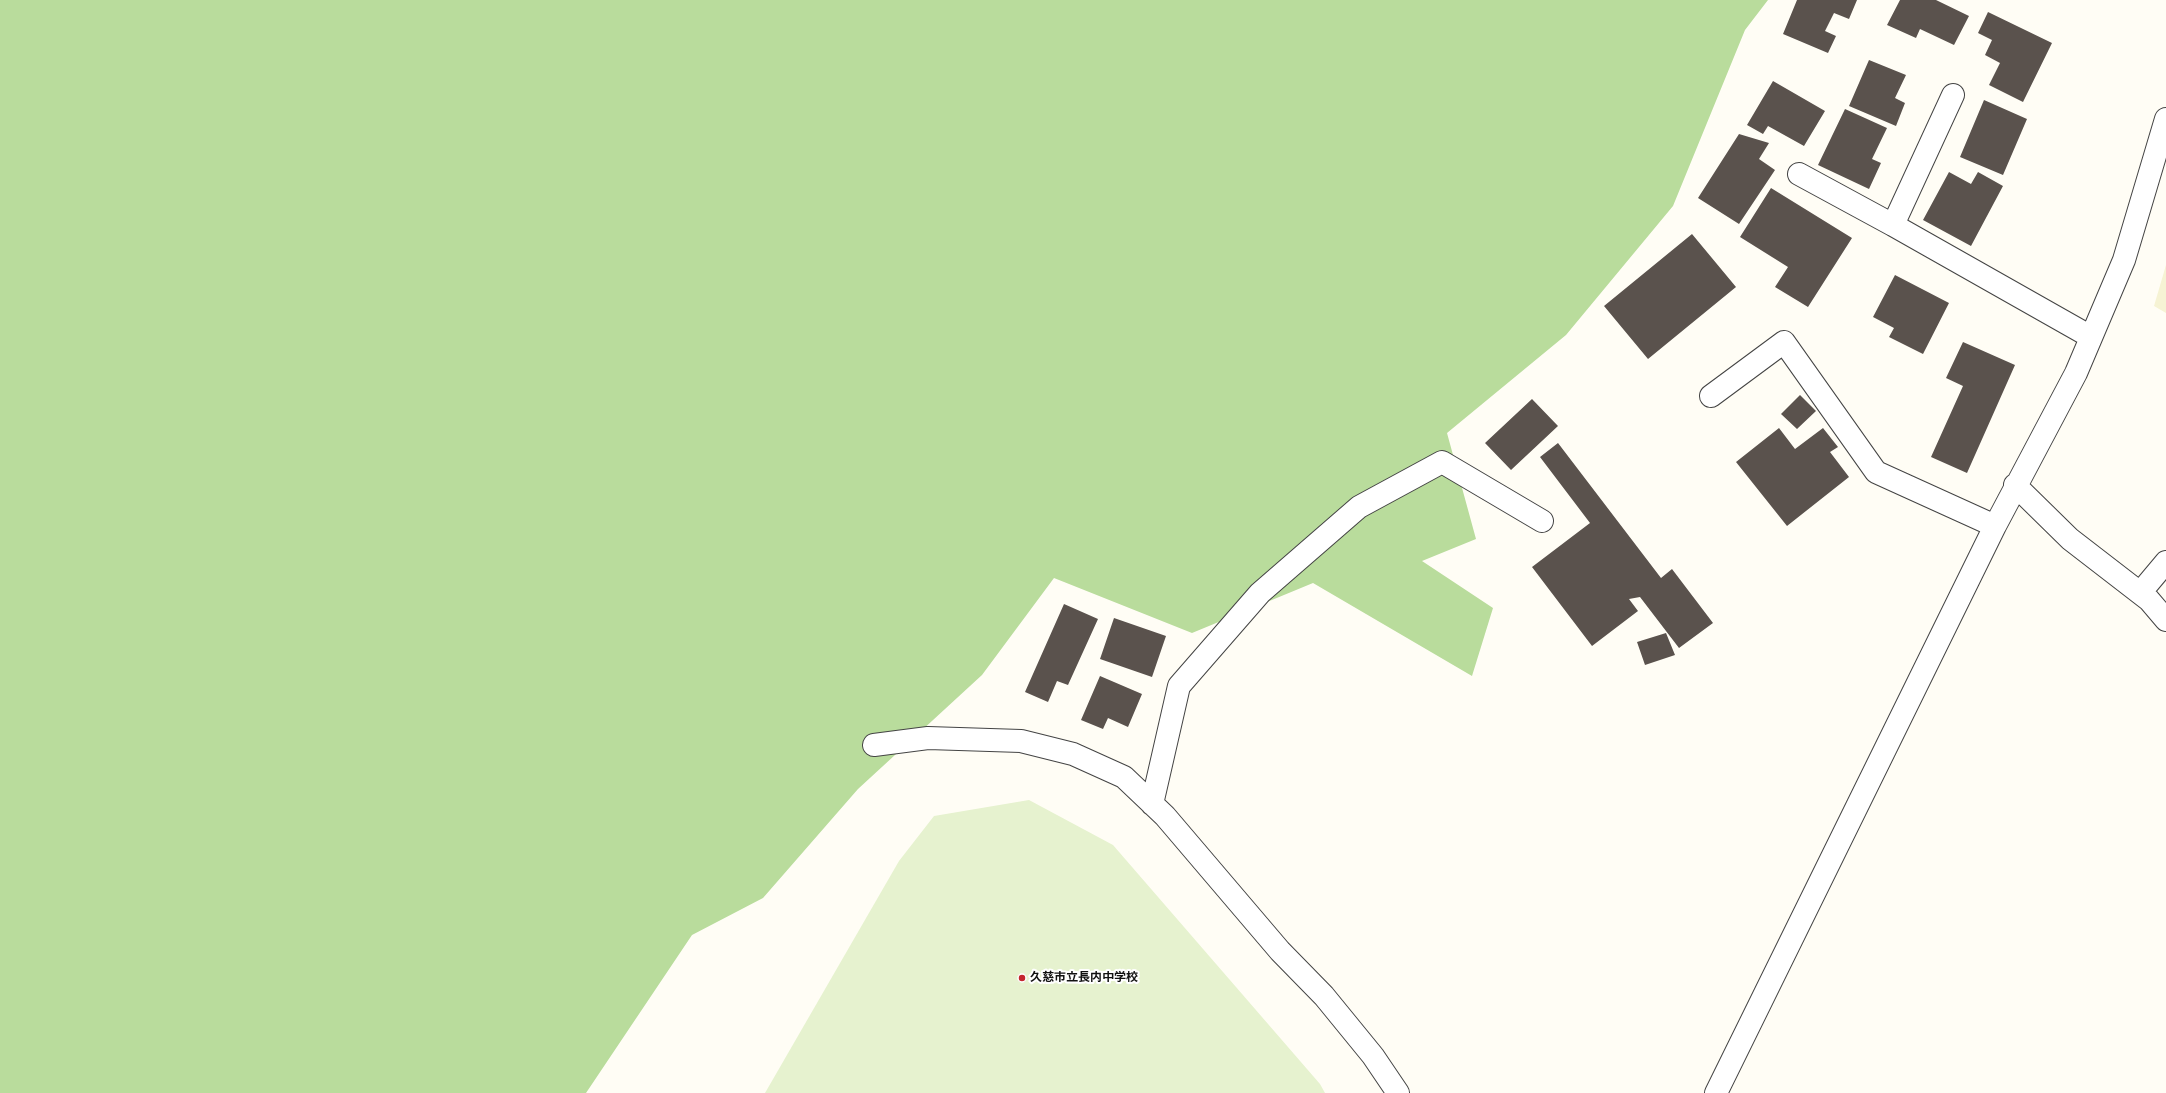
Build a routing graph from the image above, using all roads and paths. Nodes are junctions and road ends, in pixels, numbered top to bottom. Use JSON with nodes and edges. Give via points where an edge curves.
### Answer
{"nodes":[{"id":1,"x":1953,"y":95,"type":"dead end"},
{"id":2,"x":2166,"y":119,"type":"edge"},
{"id":3,"x":1799,"y":174,"type":"dead end"},
{"id":4,"x":1893,"y":225,"type":"junction"},
{"id":5,"x":2091,"y":337,"type":"junction"},
{"id":6,"x":1711,"y":396,"type":"dead end"},
{"id":7,"x":2015,"y":486,"type":"junction"},
{"id":8,"x":1542,"y":521,"type":"dead end"},
{"id":9,"x":1995,"y":526,"type":"junction"},
{"id":10,"x":2166,"y":562,"type":"edge"},
{"id":11,"x":2140,"y":593,"type":"junction"},
{"id":12,"x":2166,"y":620,"type":"edge"},
{"id":13,"x":874,"y":745,"type":"dead end"},
{"id":14,"x":1152,"y":804,"type":"junction"},
{"id":15,"x":1398,"y":1093,"type":"edge"},
{"id":16,"x":1716,"y":1093,"type":"edge"}],
"edges":[{"from":1,"to":4,"type":"street"},
{"from":2,"to":5,"type":"street","via":[[2124,260]]},
{"from":3,"to":4,"type":"street"},
{"from":4,"to":5,"type":"street"},
{"from":5,"to":7,"type":"street","via":[[2076,373]]},
{"from":6,"to":9,"type":"street","via":[[1784,342],[1876,472]]},
{"from":7,"to":9,"type":"street"},
{"from":7,"to":11,"type":"street","via":[[2070,539]]},
{"from":8,"to":14,"type":"street","via":[[1442,462],[1359,507],[1260,593],[1179,686]]},
{"from":9,"to":16,"type":"street"},
{"from":10,"to":11,"type":"street"},
{"from":11,"to":12,"type":"street"},
{"from":13,"to":14,"type":"street","via":[[928,738],[1021,742],[1073,754],[1124,777]]},
{"from":14,"to":15,"type":"street","via":[[1280,951],[1324,996],[1373,1056]]}]}
